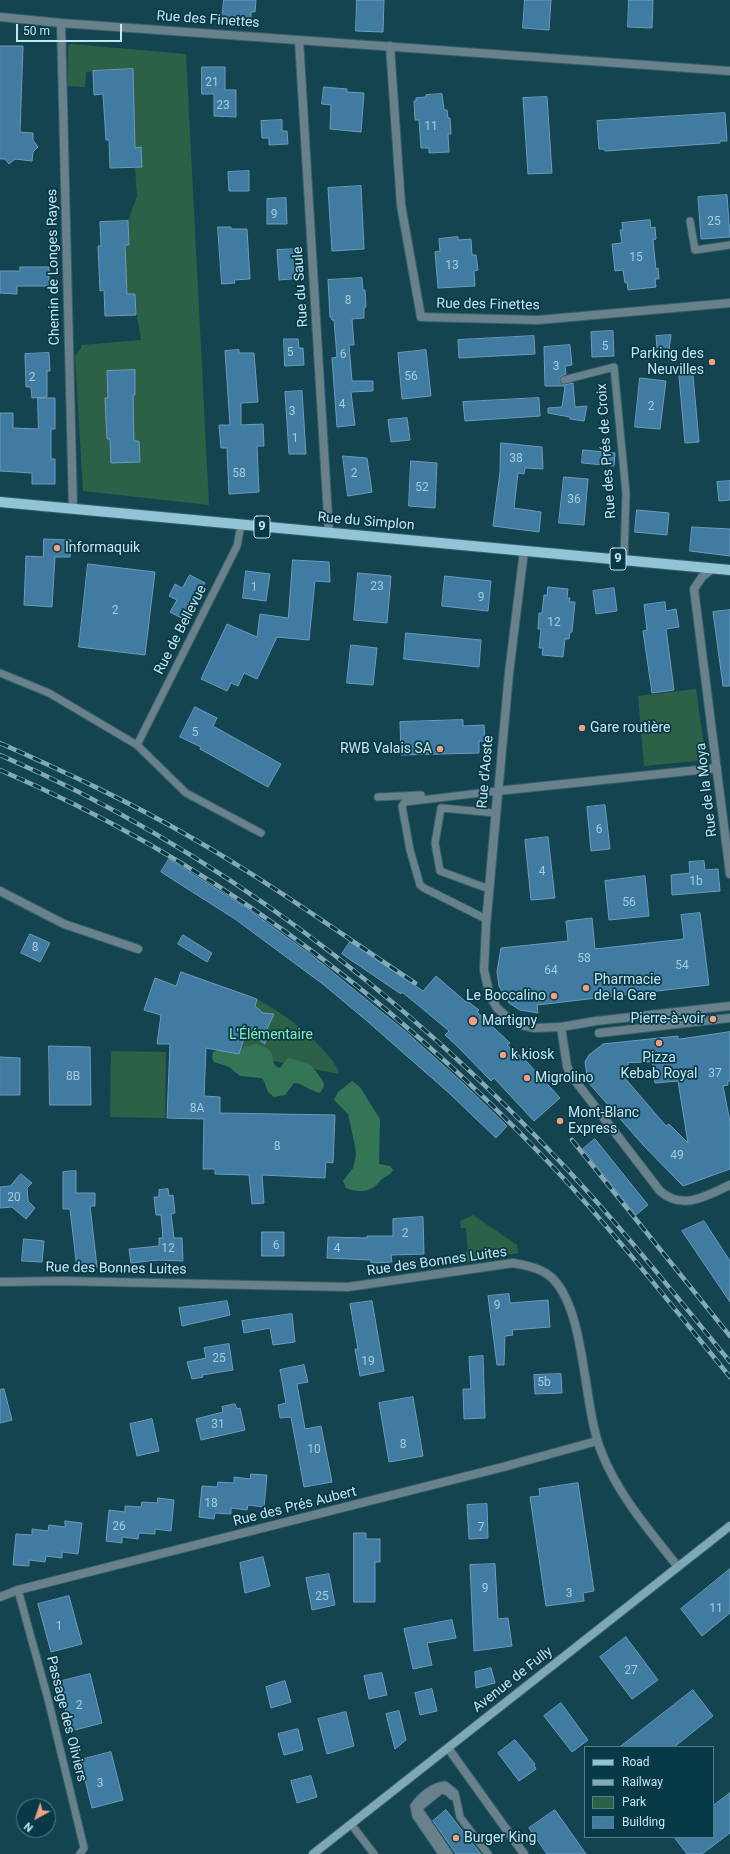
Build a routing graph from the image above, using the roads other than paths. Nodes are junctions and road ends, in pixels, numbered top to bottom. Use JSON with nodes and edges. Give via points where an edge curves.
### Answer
{"nodes":[{"id":1,"x":0,"y":17,"type":"edge"},
{"id":2,"x":61,"y":23,"type":"junction"},
{"id":3,"x":299,"y":40,"type":"junction"},
{"id":4,"x":390,"y":46,"type":"junction"},
{"id":5,"x":730,"y":71,"type":"edge"},
{"id":6,"x":690,"y":221,"type":"dead end"},
{"id":7,"x":730,"y":245,"type":"edge"},
{"id":8,"x":730,"y":303,"type":"edge"},
{"id":9,"x":564,"y":380,"type":"dead end"},
{"id":10,"x":0,"y":502,"type":"edge"},
{"id":11,"x":73,"y":509,"type":"junction"},
{"id":12,"x":241,"y":525,"type":"junction"},
{"id":13,"x":329,"y":533,"type":"junction"},
{"id":14,"x":524,"y":551,"type":"junction"},
{"id":15,"x":624,"y":560,"type":"junction"},
{"id":16,"x":712,"y":569,"type":"junction"},
{"id":17,"x":730,"y":570,"type":"edge"},
{"id":18,"x":0,"y":673,"type":"edge"},
{"id":19,"x":137,"y":745,"type":"junction"},
{"id":20,"x":717,"y":768,"type":"junction"},
{"id":21,"x":497,"y":791,"type":"junction"},
{"id":22,"x":378,"y":797,"type":"dead end"},
{"id":23,"x":496,"y":813,"type":"junction"},
{"id":24,"x":261,"y":833,"type":"dead end"},
{"id":25,"x":730,"y":874,"type":"edge"},
{"id":26,"x":489,"y":889,"type":"junction"},
{"id":27,"x":0,"y":891,"type":"edge"},
{"id":28,"x":486,"y":919,"type":"junction"},
{"id":29,"x":138,"y":949,"type":"dead end"},
{"id":30,"x":730,"y":1006,"type":"edge"},
{"id":31,"x":730,"y":1018,"type":"edge"},
{"id":32,"x":561,"y":1027,"type":"junction"},
{"id":33,"x":600,"y":1033,"type":"dead end"},
{"id":34,"x":730,"y":1185,"type":"edge"},
{"id":35,"x":0,"y":1282,"type":"edge"},
{"id":36,"x":597,"y":1441,"type":"junction"},
{"id":37,"x":730,"y":1526,"type":"edge"},
{"id":38,"x":678,"y":1567,"type":"junction"},
{"id":39,"x":18,"y":1590,"type":"junction"},
{"id":40,"x":0,"y":1597,"type":"edge"},
{"id":41,"x":448,"y":1748,"type":"junction"},
{"id":42,"x":458,"y":1808,"type":"junction"},
{"id":43,"x":352,"y":1824,"type":"junction"},
{"id":44,"x":80,"y":1854,"type":"edge"},
{"id":45,"x":313,"y":1854,"type":"edge"},
{"id":46,"x":374,"y":1854,"type":"edge"},
{"id":47,"x":442,"y":1854,"type":"edge"},
{"id":48,"x":449,"y":1854,"type":"edge"},
{"id":49,"x":488,"y":1854,"type":"edge"},
{"id":50,"x":524,"y":1854,"type":"edge"}],
"edges":[{"from":1,"to":2,"type":"street","name":"Rue des Finettes"},
{"from":2,"to":3,"type":"street","name":"Rue des Finettes"},
{"from":2,"to":11,"type":"street","name":"Chemin de Longes Rayes"},
{"from":3,"to":4,"type":"street","name":"Rue des Finettes"},
{"from":3,"to":13,"type":"street","name":"Rue du Saule"},
{"from":4,"to":5,"type":"street","name":"Rue des Finettes"},
{"from":4,"to":8,"type":"street","name":"Rue des Finettes","via":[[401,205],[421,317],[538,320]]},
{"from":6,"to":7,"type":"lane","via":[[695,250]]},
{"from":9,"to":15,"type":"lane","name":"Rue des Prés de Croix","via":[[614,367],[626,493]]},
{"from":10,"to":11,"type":"main road","name":"Rue du Simplon","number":"9"},
{"from":11,"to":12,"type":"main road","name":"Rue du Simplon","number":"9"},
{"from":12,"to":13,"type":"main road","name":"Rue du Simplon","number":"9"},
{"from":12,"to":19,"type":"lane","name":"Rue de Bellevue","via":[[237,546]]},
{"from":13,"to":14,"type":"main road","name":"Rue du Simplon","number":"9"},
{"from":14,"to":15,"type":"main road","name":"Rue du Simplon","number":"9"},
{"from":14,"to":21,"type":"street","name":"Rue d'Aoste"},
{"from":15,"to":16,"type":"main road","name":"Rue du Simplon","number":"9"},
{"from":16,"to":17,"type":"main road","name":"Rue du Simplon","number":"9"},
{"from":16,"to":20,"type":"street","name":"Rue de la Moya","via":[[702,577],[694,589]]},
{"from":18,"to":19,"type":"lane","via":[[50,693]]},
{"from":19,"to":24,"type":"lane","via":[[186,793]]},
{"from":20,"to":21,"type":"street"},
{"from":20,"to":25,"type":"street","name":"Rue de la Moya"},
{"from":21,"to":22,"type":"lane"},
{"from":21,"to":23,"type":"street","name":"Rue d'Aoste"},
{"from":21,"to":28,"type":"lane"},
{"from":21,"to":28,"type":"lane","via":[[405,802],[402,806],[420,885]]},
{"from":23,"to":26,"type":"street","name":"Rue d'Aoste"},
{"from":23,"to":26,"type":"lane","via":[[441,808],[435,842],[440,871]]},
{"from":26,"to":28,"type":"street","name":"Rue d'Aoste"},
{"from":27,"to":29,"type":"street","via":[[64,924]]},
{"from":28,"to":32,"type":"street","name":"Rue d'Aoste","via":[[484,970],[490,996],[498,1008],[508,1018],[521,1025],[535,1028]]},
{"from":30,"to":32,"type":"street"},
{"from":31,"to":33,"type":"street"},
{"from":32,"to":34,"type":"street","via":[[570,1074],[660,1191],[673,1200],[687,1201]]},
{"from":35,"to":36,"type":"street","name":"Rue des Bonnes Luites","via":[[348,1287],[513,1263],[537,1268],[554,1279],[564,1294],[574,1320]]},
{"from":36,"to":38,"type":"street","name":"Rue des Bonnes Luites","via":[[622,1496]]},
{"from":36,"to":39,"type":"street","name":"Rue des Prés Aubert","via":[[504,1467]]},
{"from":37,"to":38,"type":"main road","name":"Avenue de Fully"},
{"from":38,"to":41,"type":"main road","name":"Avenue de Fully"},
{"from":39,"to":40,"type":"street","name":"Rue des Prés Aubert"},
{"from":39,"to":44,"type":"lane","name":"Passage des Oliviers","via":[[48,1699],[84,1848]]},
{"from":41,"to":43,"type":"main road","name":"Avenue de Fully"},
{"from":41,"to":50,"type":"street"},
{"from":42,"to":47,"type":"lane","via":[[455,1793],[445,1785],[437,1786],[414,1806],[416,1816]]},
{"from":42,"to":48,"type":"lane","via":[[451,1795],[441,1790],[420,1807],[420,1811]]},
{"from":42,"to":49,"type":"lane","via":[[460,1817]]},
{"from":43,"to":45,"type":"main road","name":"Avenue de Fully"},
{"from":43,"to":46,"type":"lane"}]}
